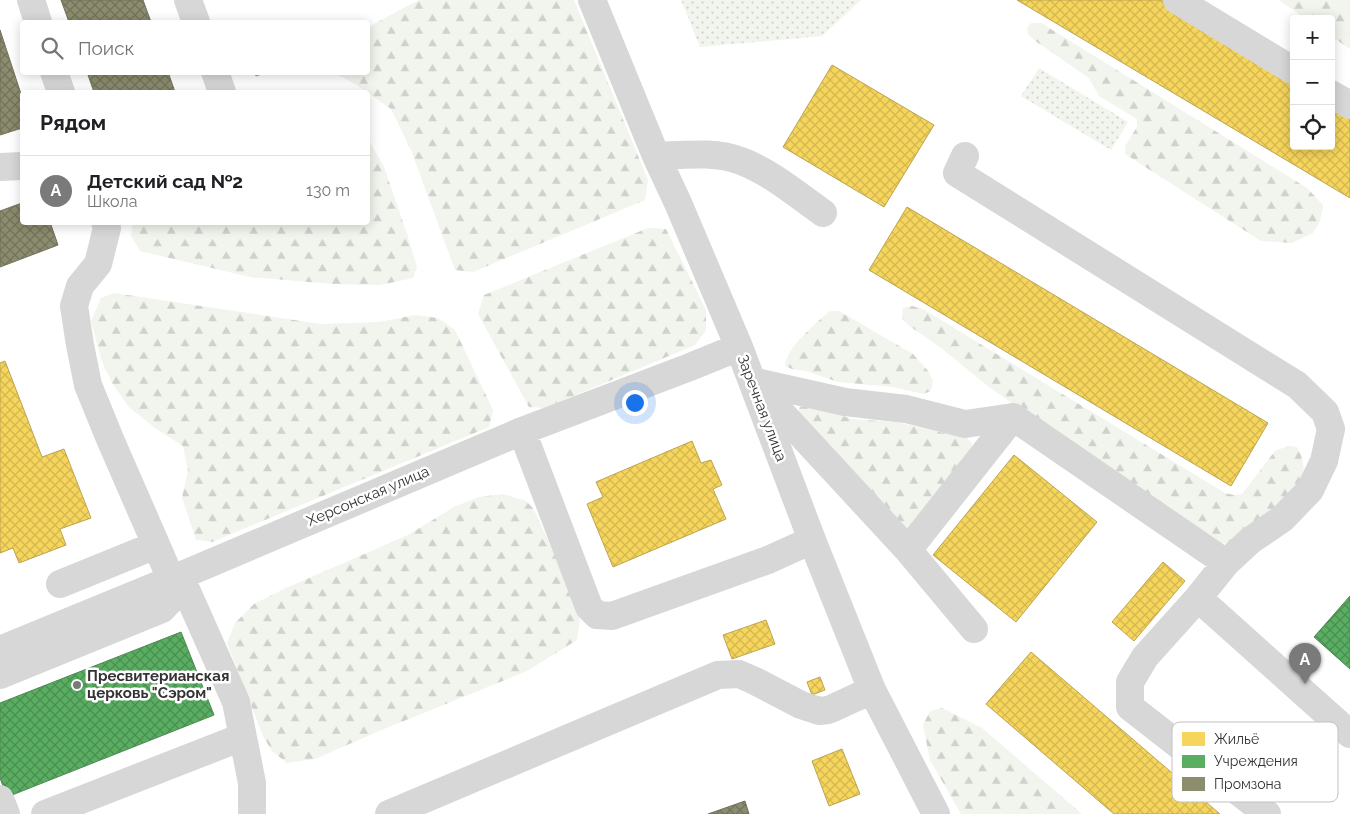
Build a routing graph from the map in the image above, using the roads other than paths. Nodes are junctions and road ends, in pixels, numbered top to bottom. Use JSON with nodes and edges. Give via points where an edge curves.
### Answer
{"nodes":[{"id":1,"x":30,"y":0,"type":"edge"},
{"id":2,"x":188,"y":0,"type":"edge"},
{"id":3,"x":592,"y":0,"type":"edge"},
{"id":4,"x":1177,"y":0,"type":"edge"},
{"id":5,"x":37,"y":20,"type":"edge"},
{"id":6,"x":195,"y":20,"type":"edge"},
{"id":7,"x":1290,"y":69,"type":"edge"},
{"id":8,"x":55,"y":75,"type":"edge"},
{"id":9,"x":216,"y":75,"type":"edge"},
{"id":10,"x":60,"y":90,"type":"edge"},
{"id":11,"x":221,"y":90,"type":"edge"},
{"id":12,"x":1335,"y":96,"type":"edge"},
{"id":13,"x":1350,"y":105,"type":"edge"},
{"id":14,"x":656,"y":156,"type":"junction"},
{"id":15,"x":965,"y":156,"type":"dead end"},
{"id":16,"x":20,"y":166,"type":"edge"},
{"id":17,"x":0,"y":167,"type":"edge"},
{"id":18,"x":823,"y":213,"type":"dead end"},
{"id":19,"x":106,"y":225,"type":"edge"},
{"id":20,"x":739,"y":347,"type":"junction"},
{"id":21,"x":752,"y":381,"type":"junction"},
{"id":22,"x":1013,"y":417,"type":"junction"},
{"id":23,"x":522,"y":431,"type":"junction"},
{"id":24,"x":812,"y":540,"type":"junction"},
{"id":25,"x":156,"y":545,"type":"junction"},
{"id":26,"x":908,"y":550,"type":"junction"},
{"id":27,"x":1226,"y":563,"type":"junction"},
{"id":28,"x":176,"y":578,"type":"junction"},
{"id":29,"x":60,"y":584,"type":"dead end"},
{"id":30,"x":1198,"y":598,"type":"junction"},
{"id":31,"x":974,"y":629,"type":"dead end"},
{"id":32,"x":0,"y":650,"type":"edge"},
{"id":33,"x":0,"y":675,"type":"edge"},
{"id":34,"x":872,"y":690,"type":"junction"},
{"id":35,"x":1337,"y":722,"type":"edge"},
{"id":36,"x":1338,"y":723,"type":"edge"},
{"id":37,"x":1350,"y":734,"type":"edge"},
{"id":38,"x":242,"y":738,"type":"junction"},
{"id":39,"x":1172,"y":740,"type":"edge"},
{"id":40,"x":0,"y":799,"type":"edge"},
{"id":41,"x":1252,"y":802,"type":"edge"},
{"id":42,"x":6,"y":814,"type":"edge"},
{"id":43,"x":45,"y":814,"type":"edge"},
{"id":44,"x":252,"y":814,"type":"edge"},
{"id":45,"x":389,"y":814,"type":"edge"},
{"id":46,"x":936,"y":814,"type":"edge"},
{"id":47,"x":1267,"y":814,"type":"edge"}],
"edges":[{"from":1,"to":5,"type":"street"},
{"from":2,"to":6,"type":"street"},
{"from":3,"to":14,"type":"street","name":"Заречная улица"},
{"from":4,"to":7,"type":"street"},
{"from":8,"to":10,"type":"street"},
{"from":9,"to":11,"type":"street"},
{"from":12,"to":13,"type":"street"},
{"from":14,"to":18,"type":"street","via":[[719,156],[740,160],[760,169]]},
{"from":14,"to":20,"type":"street","name":"Заречная улица"},
{"from":15,"to":27,"type":"street","via":[[957,173],[1298,384],[1325,412],[1331,429],[1324,461],[1310,490],[1282,519],[1251,540]]},
{"from":16,"to":17,"type":"street"},
{"from":19,"to":25,"type":"street","via":[[98,264],[80,286],[74,306],[80,346],[88,384]]},
{"from":20,"to":21,"type":"street","name":"Заречная улица"},
{"from":20,"to":23,"type":"street","name":"Херсонская улица"},
{"from":21,"to":22,"type":"street","via":[[845,402],[906,409],[965,424]]},
{"from":21,"to":24,"type":"street","name":"Заречная улица"},
{"from":21,"to":26,"type":"street"},
{"from":22,"to":26,"type":"street"},
{"from":22,"to":27,"type":"street"},
{"from":23,"to":24,"type":"street","via":[[589,607],[597,614],[612,616],[768,560]]},
{"from":23,"to":28,"type":"street","name":"Херсонская улица"},
{"from":24,"to":34,"type":"street","name":"Заречная улица"},
{"from":25,"to":28,"type":"street"},
{"from":25,"to":29,"type":"street"},
{"from":26,"to":31,"type":"street"},
{"from":27,"to":30,"type":"street"},
{"from":28,"to":32,"type":"street","name":"Херсонская улица"},
{"from":28,"to":33,"type":"street","via":[[174,596],[162,609]]},
{"from":28,"to":38,"type":"street","via":[[236,702]]},
{"from":30,"to":35,"type":"street"},
{"from":30,"to":39,"type":"street","via":[[1145,657],[1130,682],[1130,707]]},
{"from":34,"to":45,"type":"street","via":[[819,711],[739,674],[718,675]]},
{"from":34,"to":46,"type":"street","name":"Заречная улица"},
{"from":36,"to":37,"type":"street"},
{"from":38,"to":43,"type":"street"},
{"from":38,"to":44,"type":"street","via":[[252,784]]},
{"from":40,"to":42,"type":"street"},
{"from":41,"to":47,"type":"street"}]}
